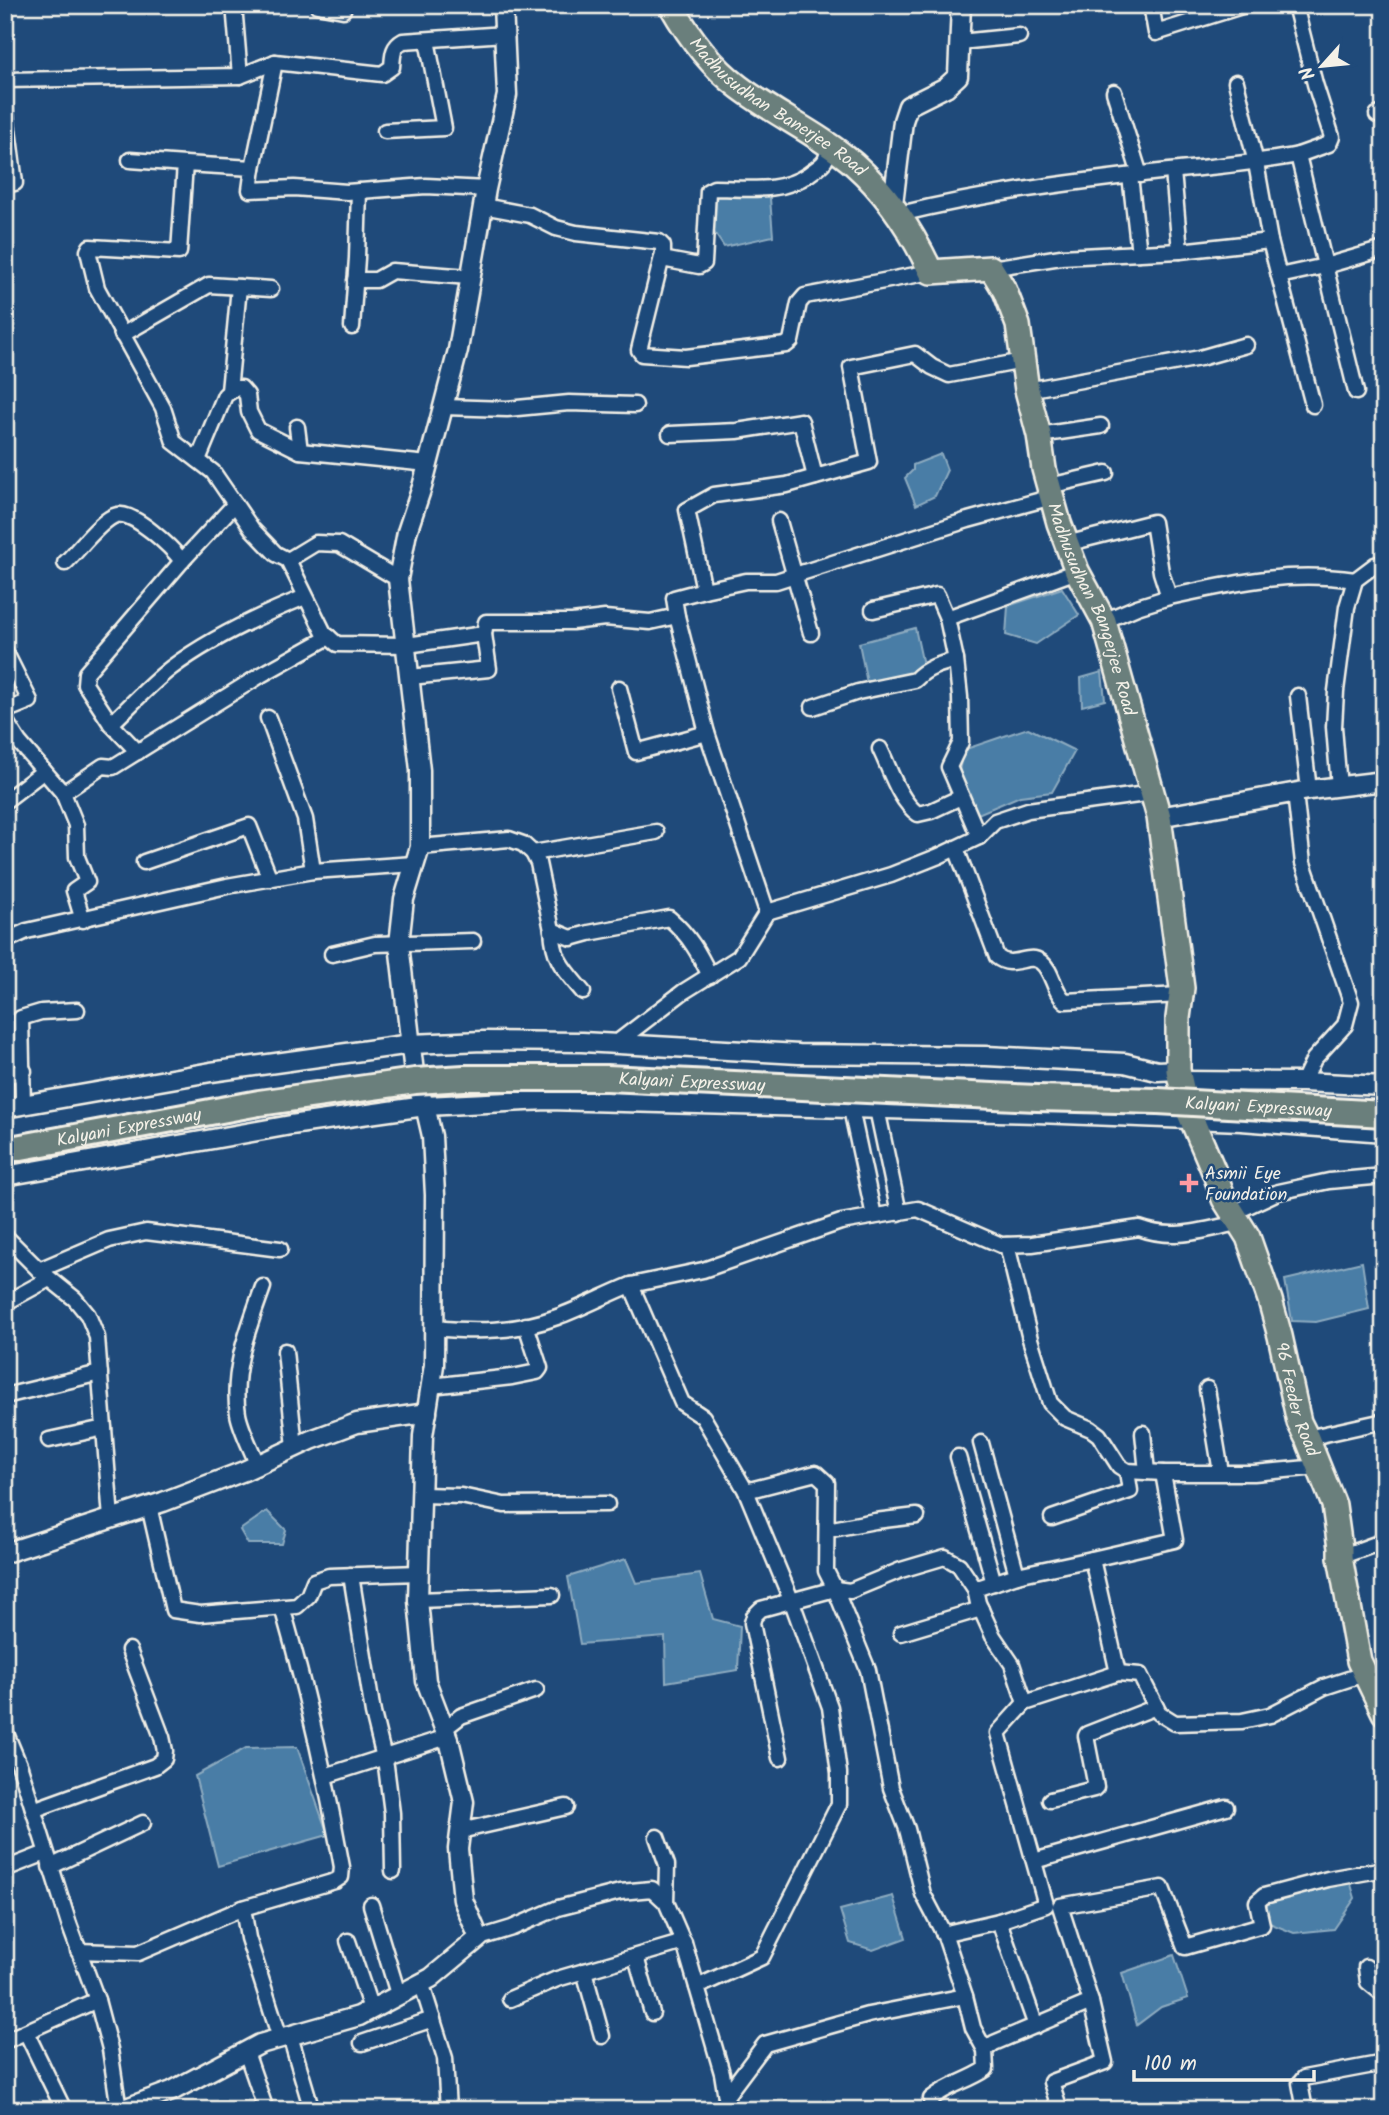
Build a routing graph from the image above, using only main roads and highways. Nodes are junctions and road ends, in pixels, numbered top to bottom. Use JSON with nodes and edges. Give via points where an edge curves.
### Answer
{"nodes":[{"id":1,"x":671,"y":5,"type":"edge"},
{"id":2,"x":991,"y":268,"type":"joint"},
{"id":3,"x":1181,"y":1081,"type":"joint"},
{"id":4,"x":1384,"y":1114,"type":"edge"},
{"id":5,"x":5,"y":1150,"type":"edge"},
{"id":6,"x":1384,"y":1713,"type":"edge"}],
"edges":[{"from":1,"to":2,"type":"main road","name":"Madhusudhan Banerjee Road","via":[[717,67],[739,87],[828,144],[863,173],[896,209],[931,272]]},
{"from":2,"to":3,"type":"main road","name":"Madhusudhan Bangerjee Road","via":[[1013,310],[1050,492],[1066,544],[1104,621],[1160,817],[1181,995]]},
{"from":3,"to":6,"type":"main road","name":"96 Feeder Road","via":[[1192,1119],[1235,1218],[1248,1237],[1270,1300],[1299,1422],[1334,1505],[1353,1639]]},
{"from":4,"to":5,"type":"highway","name":"Kalyani Expressway","bridge":true,"via":[[607,1078],[464,1077],[259,1103]]}]}
